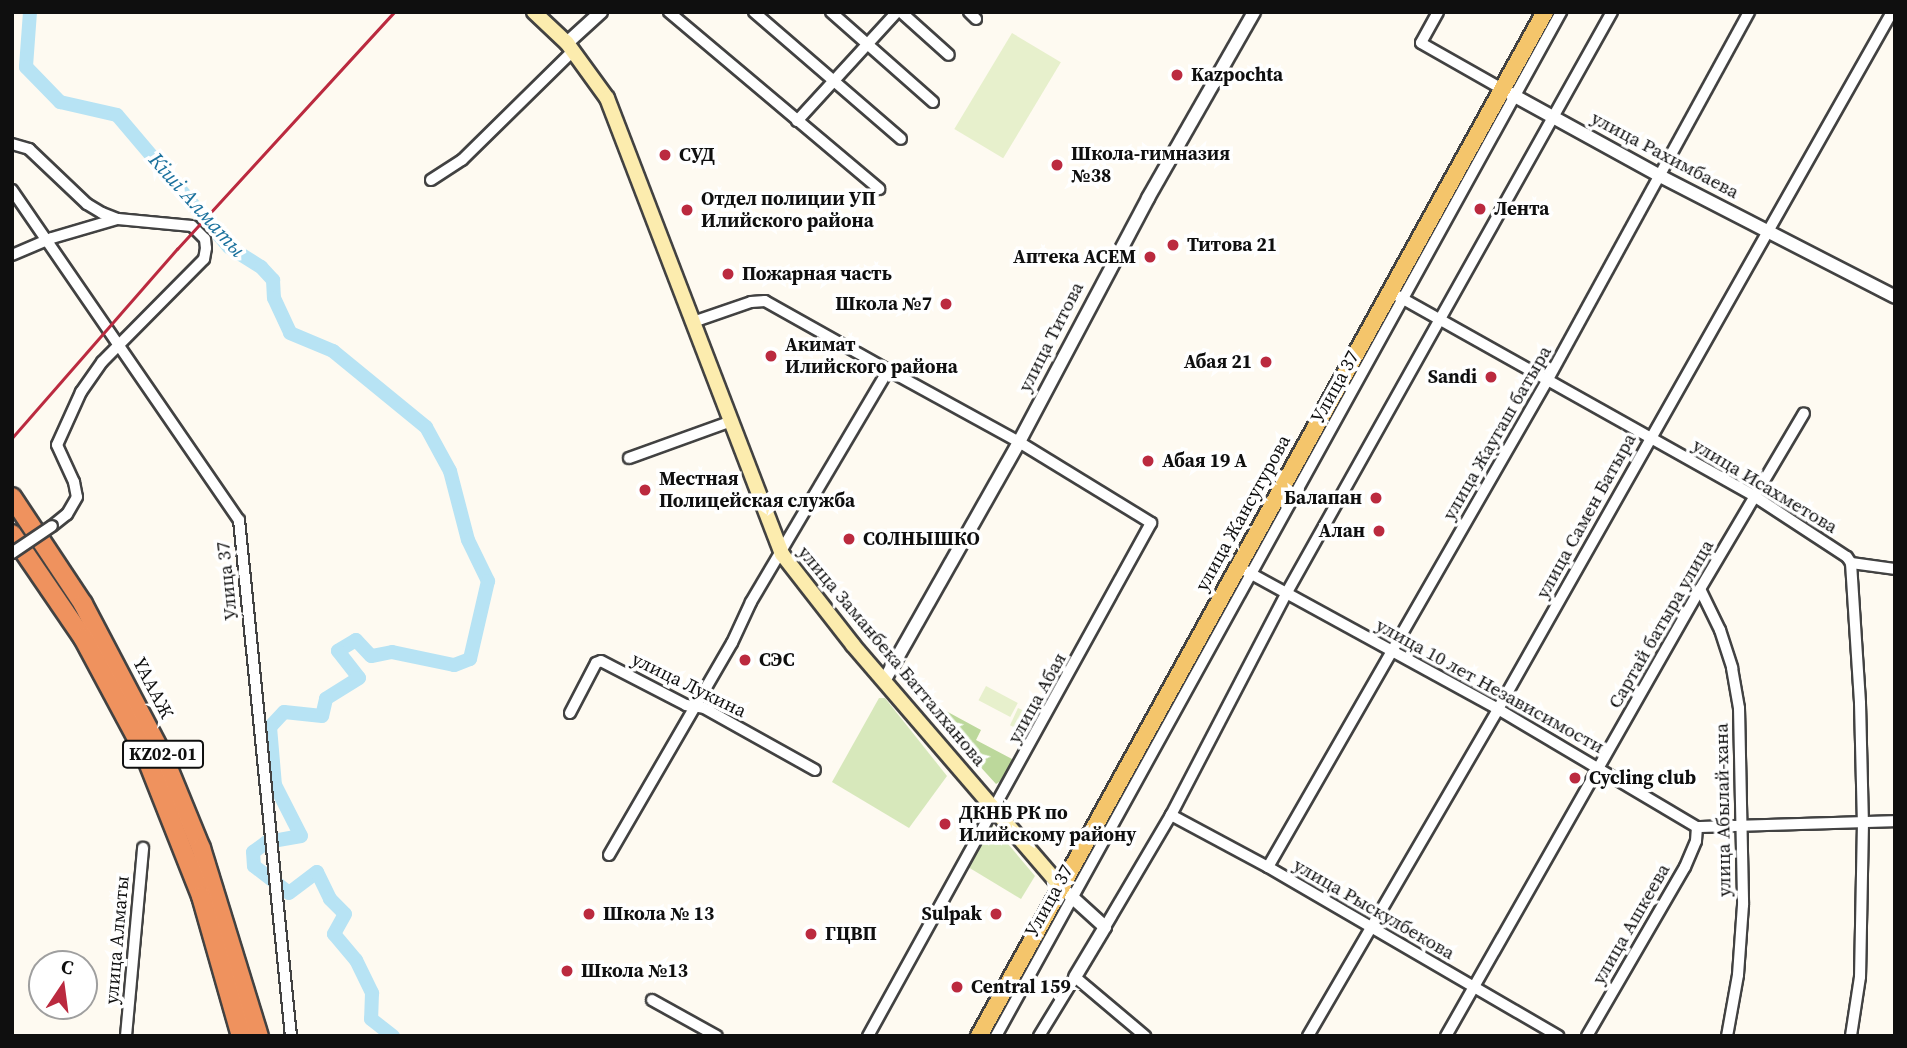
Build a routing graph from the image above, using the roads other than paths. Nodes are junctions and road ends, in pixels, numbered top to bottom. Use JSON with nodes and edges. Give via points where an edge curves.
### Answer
{"nodes":[{"id":1,"x":534,"y":12,"type":"edge"},
{"id":2,"x":601,"y":12,"type":"edge"},
{"id":3,"x":669,"y":12,"type":"edge"},
{"id":4,"x":754,"y":12,"type":"edge"},
{"id":5,"x":831,"y":12,"type":"edge"},
{"id":6,"x":899,"y":12,"type":"edge"},
{"id":7,"x":1254,"y":12,"type":"edge"},
{"id":8,"x":1438,"y":12,"type":"edge"},
{"id":9,"x":1545,"y":12,"type":"edge"},
{"id":10,"x":1561,"y":12,"type":"edge"},
{"id":11,"x":1612,"y":12,"type":"edge"},
{"id":12,"x":1749,"y":12,"type":"edge"},
{"id":13,"x":1892,"y":12,"type":"edge"},
{"id":14,"x":867,"y":45,"type":"junction"},
{"id":15,"x":570,"y":47,"type":"junction"},
{"id":16,"x":949,"y":55,"type":"dead end"},
{"id":17,"x":834,"y":81,"type":"junction"},
{"id":18,"x":1502,"y":89,"type":"junction"},
{"id":19,"x":933,"y":102,"type":"dead end"},
{"id":20,"x":1554,"y":118,"type":"junction"},
{"id":21,"x":797,"y":121,"type":"junction"},
{"id":22,"x":901,"y":139,"type":"dead end"},
{"id":23,"x":12,"y":144,"type":"edge"},
{"id":24,"x":1660,"y":176,"type":"junction"},
{"id":25,"x":431,"y":180,"type":"dead end"},
{"id":26,"x":878,"y":189,"type":"dead end"},
{"id":27,"x":12,"y":190,"type":"edge"},
{"id":28,"x":118,"y":219,"type":"junction"},
{"id":29,"x":1766,"y":231,"type":"junction"},
{"id":30,"x":12,"y":255,"type":"edge"},
{"id":31,"x":1392,"y":292,"type":"junction"},
{"id":32,"x":1895,"y":297,"type":"edge"},
{"id":33,"x":1442,"y":318,"type":"junction"},
{"id":34,"x":693,"y":322,"type":"junction"},
{"id":35,"x":888,"y":370,"type":"junction"},
{"id":36,"x":1547,"y":381,"type":"junction"},
{"id":37,"x":1804,"y":413,"type":"dead end"},
{"id":38,"x":730,"y":422,"type":"junction"},
{"id":39,"x":1650,"y":439,"type":"junction"},
{"id":40,"x":1018,"y":442,"type":"junction"},
{"id":41,"x":629,"y":458,"type":"dead end"},
{"id":42,"x":1754,"y":496,"type":"junction"},
{"id":43,"x":12,"y":497,"type":"edge"},
{"id":44,"x":12,"y":534,"type":"edge"},
{"id":45,"x":12,"y":553,"type":"edge"},
{"id":46,"x":782,"y":554,"type":"junction"},
{"id":47,"x":1851,"y":563,"type":"junction"},
{"id":48,"x":1237,"y":566,"type":"junction"},
{"id":49,"x":1895,"y":569,"type":"edge"},
{"id":50,"x":1700,"y":589,"type":"junction"},
{"id":51,"x":1286,"y":594,"type":"junction"},
{"id":52,"x":1392,"y":652,"type":"junction"},
{"id":53,"x":884,"y":681,"type":"junction"},
{"id":54,"x":695,"y":706,"type":"junction"},
{"id":55,"x":1498,"y":709,"type":"junction"},
{"id":56,"x":570,"y":713,"type":"dead end"},
{"id":57,"x":1600,"y":768,"type":"junction"},
{"id":58,"x":815,"y":770,"type":"dead end"},
{"id":59,"x":995,"y":810,"type":"junction"},
{"id":60,"x":1171,"y":815,"type":"junction"},
{"id":61,"x":1895,"y":821,"type":"edge"},
{"id":62,"x":1863,"y":822,"type":"junction"},
{"id":63,"x":1742,"y":825,"type":"junction"},
{"id":64,"x":1697,"y":827,"type":"junction"},
{"id":65,"x":143,"y":848,"type":"dead end"},
{"id":66,"x":609,"y":855,"type":"dead end"},
{"id":67,"x":1268,"y":867,"type":"junction"},
{"id":68,"x":1062,"y":888,"type":"junction"},
{"id":69,"x":1105,"y":927,"type":"junction"},
{"id":70,"x":1369,"y":928,"type":"junction"},
{"id":71,"x":1075,"y":977,"type":"junction"},
{"id":72,"x":1474,"y":987,"type":"junction"},
{"id":73,"x":652,"y":1000,"type":"dead end"},
{"id":74,"x":127,"y":1036,"type":"edge"},
{"id":75,"x":242,"y":1036,"type":"edge"},
{"id":76,"x":259,"y":1036,"type":"edge"},
{"id":77,"x":291,"y":1036,"type":"edge"},
{"id":78,"x":717,"y":1036,"type":"edge"},
{"id":79,"x":868,"y":1036,"type":"edge"},
{"id":80,"x":979,"y":1036,"type":"edge"},
{"id":81,"x":996,"y":1036,"type":"edge"},
{"id":82,"x":1039,"y":1036,"type":"edge"},
{"id":83,"x":1145,"y":1036,"type":"edge"},
{"id":84,"x":1308,"y":1036,"type":"edge"},
{"id":85,"x":1446,"y":1036,"type":"edge"},
{"id":86,"x":1558,"y":1036,"type":"edge"},
{"id":87,"x":1587,"y":1036,"type":"edge"},
{"id":88,"x":1727,"y":1036,"type":"edge"},
{"id":89,"x":1851,"y":1036,"type":"edge"}],
"edges":[{"from":1,"to":15,"type":"main road","name":"улица Заманбека Батталханова"},
{"from":2,"to":15,"type":"street"},
{"from":3,"to":21,"type":"street"},
{"from":4,"to":17,"type":"street"},
{"from":5,"to":14,"type":"street"},
{"from":6,"to":14,"type":"street"},
{"from":6,"to":16,"type":"street"},
{"from":7,"to":40,"type":"street","name":"улица Титова","via":[[1099,287]]},
{"from":8,"to":18,"type":"street","name":"улица Рахимбаева","via":[[1421,43]]},
{"from":9,"to":18,"type":"main road","name":"улица Жансугурова"},
{"from":10,"to":81,"type":"street","name":"Улица 37"},
{"from":11,"to":20,"type":"street"},
{"from":12,"to":24,"type":"street","name":"улица Жаугаш батыра"},
{"from":13,"to":29,"type":"street","name":"улица Самен Батыра"},
{"from":14,"to":17,"type":"street"},
{"from":14,"to":19,"type":"street"},
{"from":15,"to":25,"type":"street","via":[[462,160]]},
{"from":15,"to":34,"type":"main road","name":"улица Заманбека Батталханова","via":[[607,98]]},
{"from":17,"to":21,"type":"street"},
{"from":17,"to":22,"type":"street"},
{"from":18,"to":20,"type":"street","name":"улица Рахимбаева"},
{"from":18,"to":31,"type":"main road","name":"улица Жансугурова"},
{"from":20,"to":24,"type":"street","name":"улица Рахимбаева"},
{"from":20,"to":33,"type":"street"},
{"from":21,"to":26,"type":"street"},
{"from":23,"to":28,"type":"street","via":[[29,149],[87,204]]},
{"from":24,"to":29,"type":"street","name":"улица Рахимбаева"},
{"from":24,"to":36,"type":"street","name":"улица Жаугаш батыра"},
{"from":27,"to":77,"type":"street","name":"Улица 37","via":[[239,520]]},
{"from":28,"to":30,"type":"street","via":[[52,237]]},
{"from":28,"to":45,"type":"street","bridge":true,"via":[[192,226],[205,239],[204,259],[102,362],[81,392],[58,445],[77,497],[67,514]]},
{"from":29,"to":32,"type":"street","name":"улица Рахимбаева"},
{"from":29,"to":39,"type":"street","name":"улица Самен Батыра"},
{"from":31,"to":33,"type":"street","name":"улица Исахметова"},
{"from":31,"to":48,"type":"main road","name":"улица Жансугурова"},
{"from":33,"to":36,"type":"street","name":"улица Исахметова"},
{"from":33,"to":51,"type":"street"},
{"from":34,"to":35,"type":"street","via":[[765,301]]},
{"from":34,"to":38,"type":"main road","name":"улица Заманбека Батталханова"},
{"from":35,"to":40,"type":"street"},
{"from":35,"to":46,"type":"street"},
{"from":36,"to":39,"type":"street","name":"улица Исахметова"},
{"from":36,"to":52,"type":"street","name":"улица Жаугаш батыра"},
{"from":37,"to":42,"type":"street","name":"Сартай батыра улица"},
{"from":38,"to":41,"type":"street"},
{"from":38,"to":46,"type":"main road","name":"улица Заманбека Батталханова"},
{"from":39,"to":42,"type":"street","name":"улица Исахметова"},
{"from":39,"to":55,"type":"street","name":"улица Самен Батыра"},
{"from":40,"to":53,"type":"street","name":"улица Титова"},
{"from":40,"to":59,"type":"street","name":"улица Абая","via":[[1152,523]]},
{"from":42,"to":47,"type":"street","name":"улица Исахметова","via":[[1826,541]]},
{"from":42,"to":50,"type":"street","name":"Сартай батыра улица"},
{"from":43,"to":76,"type":"highway","name":"ҮАААЖ","number":"KZ02-01","via":[[83,604],[164,758],[201,848]]},
{"from":44,"to":75,"type":"highway","name":"ҮАААЖ","number":"KZ02-01","via":[[83,638],[144,752],[201,896]]},
{"from":46,"to":53,"type":"main road","name":"улица Заманбека Батталханова"},
{"from":46,"to":54,"type":"street"},
{"from":47,"to":49,"type":"street"},
{"from":47,"to":62,"type":"street"},
{"from":48,"to":51,"type":"street","name":"улица 10 лет Независимости"},
{"from":48,"to":68,"type":"main road","name":"улица Жансугурова"},
{"from":50,"to":57,"type":"street","name":"Сартай батыра улица"},
{"from":50,"to":63,"type":"street","name":"улица Абылай-хана","via":[[1732,668]]},
{"from":51,"to":52,"type":"street","name":"улица 10 лет Независимости"},
{"from":51,"to":60,"type":"street"},
{"from":52,"to":55,"type":"street","name":"улица 10 лет Независимости"},
{"from":52,"to":67,"type":"street","name":"улица Жаугаш батыра"},
{"from":53,"to":59,"type":"main road","name":"улица Заманбека Батталханова"},
{"from":54,"to":56,"type":"street","name":"улица Лукина","via":[[601,662],[596,663]]},
{"from":54,"to":58,"type":"street","name":"улица Лукина"},
{"from":54,"to":66,"type":"street"},
{"from":55,"to":57,"type":"street","name":"улица 10 лет Независимости"},
{"from":55,"to":70,"type":"street","name":"улица Самен Батыра"},
{"from":57,"to":64,"type":"street","name":"улица 10 лет Независимости"},
{"from":57,"to":72,"type":"street","name":"Сартай батыра улица"},
{"from":59,"to":68,"type":"main road","name":"улица Заманбека Батталханова"},
{"from":59,"to":79,"type":"street","name":"улица Абая"},
{"from":60,"to":67,"type":"street","name":"улица Рыскулбекова"},
{"from":60,"to":69,"type":"street"},
{"from":61,"to":62,"type":"street"},
{"from":62,"to":63,"type":"street"},
{"from":62,"to":89,"type":"street","via":[[1860,977]]},
{"from":63,"to":64,"type":"street"},
{"from":63,"to":88,"type":"street","name":"улица Абылай-хана","via":[[1743,905],[1738,975]]},
{"from":64,"to":87,"type":"street","name":"улица Ашкеева","via":[[1685,867]]},
{"from":65,"to":74,"type":"street","name":"улица Алматы"},
{"from":67,"to":70,"type":"street","name":"улица Рыскулбекова"},
{"from":68,"to":69,"type":"street"},
{"from":68,"to":80,"type":"main road","name":"улица Жансугурова"},
{"from":69,"to":71,"type":"street"},
{"from":70,"to":72,"type":"street","name":"улица Рыскулбекова"},
{"from":70,"to":84,"type":"street","name":"улица Самен Батыра"},
{"from":71,"to":82,"type":"street"},
{"from":71,"to":83,"type":"street"},
{"from":72,"to":85,"type":"street","name":"Сартай батыра улица"},
{"from":72,"to":86,"type":"street","name":"улица Рыскулбекова"},
{"from":73,"to":78,"type":"street"}]}
